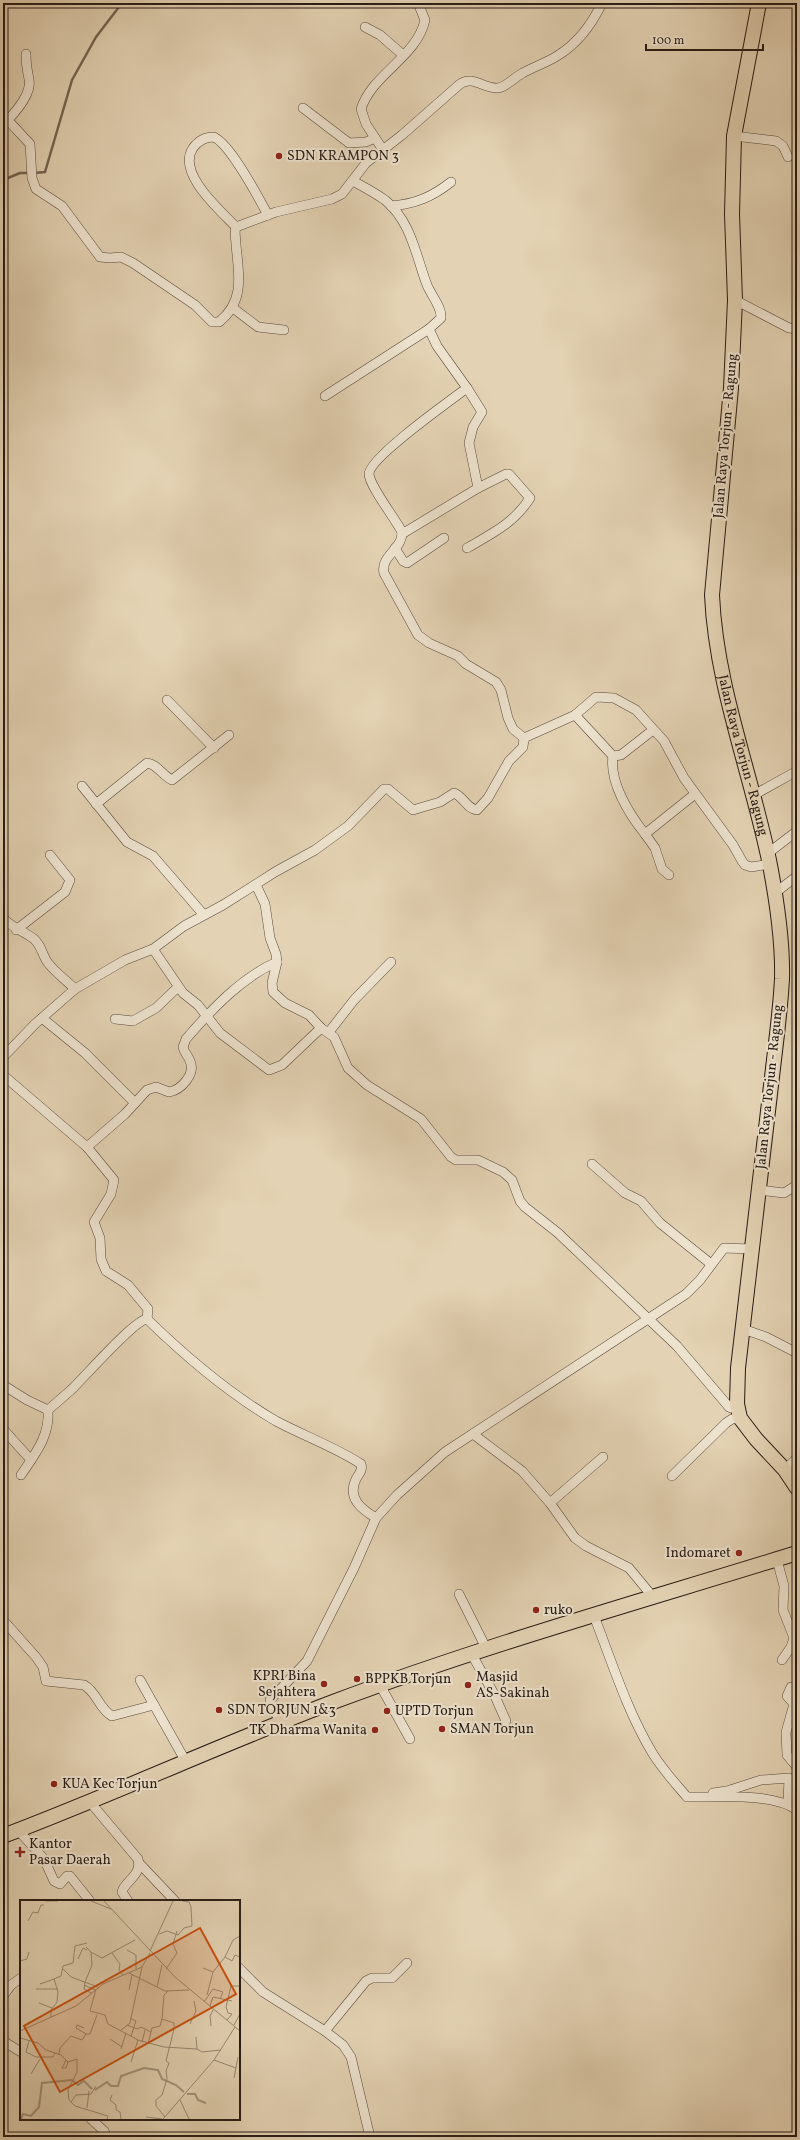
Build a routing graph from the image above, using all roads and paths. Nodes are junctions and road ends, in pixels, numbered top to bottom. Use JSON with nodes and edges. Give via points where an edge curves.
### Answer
{"nodes":[{"id":1,"x":418,"y":3,"type":"edge"},
{"id":2,"x":602,"y":3,"type":"edge"},
{"id":3,"x":759,"y":3,"type":"edge"},
{"id":4,"x":365,"y":27,"type":"dead end"},
{"id":5,"x":26,"y":54,"type":"dead end"},
{"id":6,"x":403,"y":55,"type":"junction"},
{"id":7,"x":303,"y":108,"type":"dead end"},
{"id":8,"x":6,"y":118,"type":"edge"},
{"id":9,"x":734,"y":136,"type":"junction"},
{"id":10,"x":375,"y":138,"type":"junction"},
{"id":11,"x":384,"y":150,"type":"junction"},
{"id":12,"x":788,"y":157,"type":"dead end"},
{"id":13,"x":354,"y":181,"type":"junction"},
{"id":14,"x":450,"y":182,"type":"dead end"},
{"id":15,"x":391,"y":206,"type":"junction"},
{"id":16,"x":268,"y":215,"type":"junction"},
{"id":17,"x":236,"y":227,"type":"junction"},
{"id":18,"x":735,"y":300,"type":"junction"},
{"id":19,"x":233,"y":308,"type":"junction"},
{"id":20,"x":429,"y":329,"type":"junction"},
{"id":21,"x":797,"y":329,"type":"edge"},
{"id":22,"x":284,"y":330,"type":"dead end"},
{"id":23,"x":467,"y":388,"type":"junction"},
{"id":24,"x":325,"y":396,"type":"dead end"},
{"id":25,"x":478,"y":488,"type":"junction"},
{"id":26,"x":402,"y":534,"type":"junction"},
{"id":27,"x":444,"y":538,"type":"dead end"},
{"id":28,"x":395,"y":548,"type":"junction"},
{"id":29,"x":467,"y":548,"type":"dead end"},
{"id":30,"x":167,"y":700,"type":"dead end"},
{"id":31,"x":576,"y":715,"type":"junction"},
{"id":32,"x":653,"y":730,"type":"junction"},
{"id":33,"x":229,"y":735,"type":"dead end"},
{"id":34,"x":524,"y":738,"type":"junction"},
{"id":35,"x":214,"y":748,"type":"junction"},
{"id":36,"x":613,"y":756,"type":"junction"},
{"id":37,"x":797,"y":771,"type":"edge"},
{"id":38,"x":82,"y":786,"type":"dead end"},
{"id":39,"x":695,"y":794,"type":"junction"},
{"id":40,"x":752,"y":796,"type":"junction"},
{"id":41,"x":96,"y":804,"type":"junction"},
{"id":42,"x":797,"y":830,"type":"edge"},
{"id":43,"x":645,"y":834,"type":"junction"},
{"id":44,"x":50,"y":855,"type":"dead end"},
{"id":45,"x":768,"y":859,"type":"junction"},
{"id":46,"x":669,"y":876,"type":"dead end"},
{"id":47,"x":797,"y":876,"type":"edge"},
{"id":48,"x":256,"y":885,"type":"junction"},
{"id":49,"x":774,"y":893,"type":"junction"},
{"id":50,"x":203,"y":914,"type":"junction"},
{"id":51,"x":3,"y":918,"type":"edge"},
{"id":52,"x":16,"y":930,"type":"junction"},
{"id":53,"x":153,"y":949,"type":"junction"},
{"id":54,"x":276,"y":962,"type":"junction"},
{"id":55,"x":391,"y":962,"type":"dead end"},
{"id":56,"x":178,"y":987,"type":"junction"},
{"id":57,"x":76,"y":989,"type":"junction"},
{"id":58,"x":208,"y":1016,"type":"junction"},
{"id":59,"x":42,"y":1018,"type":"junction"},
{"id":60,"x":115,"y":1019,"type":"dead end"},
{"id":61,"x":321,"y":1028,"type":"junction"},
{"id":62,"x":329,"y":1032,"type":"junction"},
{"id":63,"x":3,"y":1057,"type":"edge"},
{"id":64,"x":3,"y":1075,"type":"edge"},
{"id":65,"x":134,"y":1103,"type":"junction"},
{"id":66,"x":87,"y":1147,"type":"junction"},
{"id":67,"x":592,"y":1164,"type":"dead end"},
{"id":68,"x":797,"y":1185,"type":"edge"},
{"id":69,"x":759,"y":1190,"type":"junction"},
{"id":70,"x":752,"y":1249,"type":"junction"},
{"id":71,"x":711,"y":1264,"type":"junction"},
{"id":72,"x":147,"y":1319,"type":"junction"},
{"id":73,"x":649,"y":1319,"type":"junction"},
{"id":74,"x":743,"y":1329,"type":"junction"},
{"id":75,"x":797,"y":1353,"type":"edge"},
{"id":76,"x":3,"y":1387,"type":"edge"},
{"id":77,"x":738,"y":1404,"type":"junction"},
{"id":78,"x":48,"y":1410,"type":"junction"},
{"id":79,"x":740,"y":1418,"type":"junction"},
{"id":80,"x":3,"y":1429,"type":"edge"},
{"id":81,"x":473,"y":1434,"type":"junction"},
{"id":82,"x":603,"y":1457,"type":"dead end"},
{"id":83,"x":797,"y":1458,"type":"edge"},
{"id":84,"x":31,"y":1460,"type":"junction"},
{"id":85,"x":785,"y":1470,"type":"junction"},
{"id":86,"x":21,"y":1475,"type":"dead end"},
{"id":87,"x":672,"y":1476,"type":"dead end"},
{"id":88,"x":797,"y":1488,"type":"edge"},
{"id":89,"x":550,"y":1503,"type":"junction"},
{"id":90,"x":376,"y":1518,"type":"junction"},
{"id":91,"x":797,"y":1553,"type":"edge"},
{"id":92,"x":777,"y":1560,"type":"junction"},
{"id":93,"x":459,"y":1594,"type":"dead end"},
{"id":94,"x":653,"y":1597,"type":"junction"},
{"id":95,"x":594,"y":1616,"type":"junction"},
{"id":96,"x":3,"y":1620,"type":"edge"},
{"id":97,"x":486,"y":1648,"type":"junction"},
{"id":98,"x":471,"y":1653,"type":"junction"},
{"id":99,"x":782,"y":1660,"type":"dead end"},
{"id":100,"x":140,"y":1680,"type":"dead end"},
{"id":101,"x":380,"y":1685,"type":"junction"},
{"id":102,"x":790,"y":1687,"type":"dead end"},
{"id":103,"x":154,"y":1705,"type":"junction"},
{"id":104,"x":506,"y":1721,"type":"dead end"},
{"id":105,"x":280,"y":1723,"type":"junction"},
{"id":106,"x":410,"y":1738,"type":"dead end"},
{"id":107,"x":186,"y":1762,"type":"junction"},
{"id":108,"x":797,"y":1768,"type":"edge"},
{"id":109,"x":788,"y":1778,"type":"junction"},
{"id":110,"x":687,"y":1797,"type":"junction"},
{"id":111,"x":90,"y":1802,"type":"junction"},
{"id":112,"x":788,"y":1804,"type":"junction"},
{"id":113,"x":797,"y":1810,"type":"edge"},
{"id":114,"x":18,"y":1830,"type":"junction"},
{"id":115,"x":3,"y":1836,"type":"edge"},
{"id":116,"x":139,"y":1863,"type":"junction"},
{"id":117,"x":89,"y":1900,"type":"edge"},
{"id":118,"x":127,"y":1900,"type":"edge"},
{"id":119,"x":174,"y":1900,"type":"edge"},
{"id":120,"x":407,"y":1963,"type":"dead end"},
{"id":121,"x":240,"y":1969,"type":"edge"},
{"id":122,"x":20,"y":1979,"type":"edge"},
{"id":123,"x":3,"y":1996,"type":"edge"},
{"id":124,"x":325,"y":2031,"type":"junction"},
{"id":125,"x":3,"y":2041,"type":"edge"},
{"id":126,"x":20,"y":2051,"type":"edge"},
{"id":127,"x":92,"y":2120,"type":"edge"},
{"id":128,"x":107,"y":2137,"type":"edge"},
{"id":129,"x":370,"y":2137,"type":"edge"}],
"edges":[{"from":1,"to":6,"type":"street","via":[[424,15],[424,27],[418,39]]},
{"from":2,"to":11,"type":"street","via":[[593,20],[567,49],[500,87],[490,87],[473,81],[464,82]]},
{"from":3,"to":9,"type":"main road","name":"Jalan Raya Torjun - Ragung"},
{"from":4,"to":6,"type":"street","via":[[380,34]]},
{"from":5,"to":8,"type":"street","via":[[29,80],[25,97],[22,104]]},
{"from":6,"to":10,"type":"street","via":[[375,86],[363,104],[362,115]]},
{"from":7,"to":10,"type":"street","via":[[349,143],[366,142]]},
{"from":8,"to":19,"type":"street","via":[[30,144],[32,178],[36,189],[62,206],[100,257],[121,257],[133,263],[195,305],[212,322],[219,322]]},
{"from":9,"to":12,"type":"street","via":[[776,141],[783,146]]},
{"from":9,"to":18,"type":"main road","name":"Jalan Raya Torjun - Ragung","via":[[732,214]]},
{"from":10,"to":11,"type":"street"},
{"from":11,"to":13,"type":"street","via":[[366,164]]},
{"from":13,"to":15,"type":"street"},
{"from":13,"to":16,"type":"street","via":[[338,197]]},
{"from":14,"to":15,"type":"street","via":[[429,198],[408,205]]},
{"from":15,"to":20,"type":"street","via":[[410,236],[441,313],[439,322]]},
{"from":16,"to":17,"type":"street"},
{"from":16,"to":17,"type":"street","via":[[248,179],[221,143],[214,137],[206,138],[197,143],[192,150],[189,164],[192,175],[199,188]]},
{"from":17,"to":19,"type":"street","via":[[239,285]]},
{"from":18,"to":21,"type":"street","via":[[789,328]]},
{"from":18,"to":40,"type":"main road","name":"Jalan Raya Torjun - Ragung","via":[[729,416],[712,595],[717,647]]},
{"from":19,"to":22,"type":"street","via":[[258,327]]},
{"from":20,"to":23,"type":"street","via":[[437,346]]},
{"from":20,"to":24,"type":"street"},
{"from":23,"to":25,"type":"street","via":[[482,412],[473,427],[469,443]]},
{"from":23,"to":26,"type":"street","via":[[398,440],[371,468],[370,476],[374,487]]},
{"from":25,"to":26,"type":"street"},
{"from":25,"to":29,"type":"street","via":[[509,474],[530,498],[518,516]]},
{"from":26,"to":28,"type":"street"},
{"from":27,"to":28,"type":"street","via":[[408,563],[403,561]]},
{"from":28,"to":34,"type":"street","via":[[382,567],[412,627],[423,640],[458,656],[466,664],[496,682],[513,729]]},
{"from":30,"to":35,"type":"street"},
{"from":31,"to":32,"type":"street","via":[[596,697],[614,698],[636,710]]},
{"from":31,"to":34,"type":"street"},
{"from":31,"to":36,"type":"street"},
{"from":32,"to":36,"type":"street","via":[[621,755]]},
{"from":32,"to":39,"type":"street","via":[[664,741]]},
{"from":33,"to":35,"type":"street"},
{"from":34,"to":48,"type":"street","via":[[523,747],[509,761],[488,798],[477,810],[471,809],[464,800],[454,794],[440,802],[415,810],[388,789],[384,789],[348,826],[315,850]]},
{"from":35,"to":41,"type":"street","via":[[172,780],[153,764],[147,763]]},
{"from":36,"to":43,"type":"street","via":[[612,770],[621,796]]},
{"from":37,"to":40,"type":"street"},
{"from":38,"to":41,"type":"street"},
{"from":39,"to":43,"type":"street"},
{"from":39,"to":45,"type":"street","via":[[745,865],[752,867]]},
{"from":40,"to":45,"type":"main road","name":"Jalan Raya Torjun - Ragung"},
{"from":41,"to":50,"type":"street","via":[[127,842],[153,856]]},
{"from":42,"to":45,"type":"street"},
{"from":43,"to":46,"type":"street","via":[[655,848],[662,869]]},
{"from":44,"to":52,"type":"street","via":[[70,880],[69,885],[65,892]]},
{"from":45,"to":49,"type":"main road","name":"Jalan Raya Torjun - Ragung"},
{"from":47,"to":49,"type":"street"},
{"from":48,"to":50,"type":"street"},
{"from":48,"to":54,"type":"street","via":[[265,904]]},
{"from":49,"to":69,"type":"main road","name":"Jalan Raya Torjun - Ragung","via":[[782,979]]},
{"from":50,"to":53,"type":"street"},
{"from":51,"to":52,"type":"street"},
{"from":52,"to":57,"type":"street","via":[[34,939],[49,964]]},
{"from":53,"to":56,"type":"street"},
{"from":53,"to":57,"type":"street","via":[[125,960]]},
{"from":54,"to":58,"type":"street","via":[[261,968]]},
{"from":54,"to":61,"type":"street","via":[[273,992],[285,1003],[309,1015]]},
{"from":55,"to":62,"type":"street","via":[[354,1000]]},
{"from":56,"to":58,"type":"street"},
{"from":56,"to":60,"type":"street","via":[[156,1008],[133,1021]]},
{"from":57,"to":59,"type":"street"},
{"from":58,"to":61,"type":"street","via":[[229,1042],[269,1070],[282,1064]]},
{"from":58,"to":65,"type":"street","via":[[184,1043],[184,1052],[191,1066],[182,1085],[169,1092],[152,1088]]},
{"from":59,"to":63,"type":"street"},
{"from":59,"to":65,"type":"street","via":[[85,1053]]},
{"from":61,"to":62,"type":"street"},
{"from":62,"to":73,"type":"street","via":[[334,1036],[348,1068],[367,1085],[421,1119],[451,1157],[464,1161],[478,1160],[512,1180],[524,1208],[558,1234]]},
{"from":64,"to":66,"type":"street"},
{"from":65,"to":66,"type":"street"},
{"from":66,"to":72,"type":"street","via":[[114,1180],[111,1194],[94,1222],[101,1242],[102,1264],[106,1271],[128,1285],[144,1303],[148,1309]]},
{"from":67,"to":71,"type":"street","via":[[625,1193],[641,1201],[660,1223]]},
{"from":68,"to":69,"type":"street","via":[[784,1194]]},
{"from":69,"to":70,"type":"main road","name":"Jalan Raya Torjun - Ragung"},
{"from":70,"to":71,"type":"street","via":[[724,1248]]},
{"from":70,"to":74,"type":"main road","name":"Jalan Raya Torjun - Ragung"},
{"from":71,"to":73,"type":"street","via":[[686,1294]]},
{"from":72,"to":78,"type":"street","via":[[141,1321]]},
{"from":72,"to":90,"type":"street","via":[[194,1363],[240,1398],[277,1421],[361,1464],[362,1470],[352,1491],[360,1507]]},
{"from":73,"to":77,"type":"street","via":[[677,1346],[729,1407]]},
{"from":73,"to":81,"type":"street"},
{"from":74,"to":75,"type":"street","via":[[766,1337]]},
{"from":74,"to":77,"type":"main road","name":"Jalan Raya Torjun - Ragung","via":[[738,1368]]},
{"from":76,"to":78,"type":"street"},
{"from":77,"to":79,"type":"main road","name":"Jalan Raya Torjun - Ragung"},
{"from":78,"to":84,"type":"street","via":[[46,1433]]},
{"from":79,"to":85,"type":"main road","name":"Jalan Raya Torjun - Ragung"},
{"from":79,"to":87,"type":"street","via":[[726,1423]]},
{"from":80,"to":84,"type":"street"},
{"from":81,"to":89,"type":"street","via":[[522,1471]]},
{"from":81,"to":90,"type":"street","via":[[421,1471]]},
{"from":82,"to":89,"type":"street"},
{"from":83,"to":85,"type":"street"},
{"from":84,"to":86,"type":"street"},
{"from":85,"to":88,"type":"main road","name":"Jalan Raya Torjun - Ragung"},
{"from":89,"to":94,"type":"street","via":[[575,1538],[629,1568]]},
{"from":90,"to":105,"type":"street","via":[[307,1661],[270,1700]]},
{"from":91,"to":92,"type":"main road"},
{"from":92,"to":94,"type":"main road"},
{"from":92,"to":99,"type":"street","via":[[784,1586],[783,1610],[794,1638]]},
{"from":93,"to":97,"type":"street"},
{"from":94,"to":95,"type":"main road"},
{"from":95,"to":97,"type":"main road"},
{"from":95,"to":110,"type":"street","via":[[643,1735],[667,1774]]},
{"from":96,"to":103,"type":"street","via":[[36,1657],[43,1667],[46,1681],[84,1685],[89,1688],[107,1714],[112,1716]]},
{"from":97,"to":98,"type":"main road"},
{"from":98,"to":101,"type":"main road"},
{"from":98,"to":104,"type":"street"},
{"from":100,"to":103,"type":"street"},
{"from":101,"to":105,"type":"main road"},
{"from":101,"to":106,"type":"street"},
{"from":102,"to":108,"type":"street","via":[[787,1696],[794,1704],[786,1732],[787,1755]]},
{"from":103,"to":107,"type":"street"},
{"from":105,"to":107,"type":"main road","via":[[236,1739]]},
{"from":107,"to":111,"type":"main road"},
{"from":108,"to":109,"type":"street"},
{"from":109,"to":110,"type":"street","via":[[761,1780],[727,1791]]},
{"from":109,"to":112,"type":"street"},
{"from":110,"to":112,"type":"street","via":[[772,1799]]},
{"from":111,"to":114,"type":"main road"},
{"from":111,"to":116,"type":"street"},
{"from":112,"to":113,"type":"street"},
{"from":114,"to":115,"type":"main road"},
{"from":114,"to":117,"type":"street","via":[[44,1859],[54,1881],[60,1884],[70,1876]]},
{"from":116,"to":118,"type":"street","via":[[137,1872],[122,1892]]},
{"from":116,"to":119,"type":"street"},
{"from":120,"to":124,"type":"street","via":[[392,1978],[366,1981]]},
{"from":121,"to":124,"type":"street","via":[[263,1992]]},
{"from":122,"to":123,"type":"street","via":[[11,1985]]},
{"from":124,"to":129,"type":"street","via":[[343,2045],[351,2057]]},
{"from":125,"to":126,"type":"street"},
{"from":127,"to":128,"type":"street"}]}
